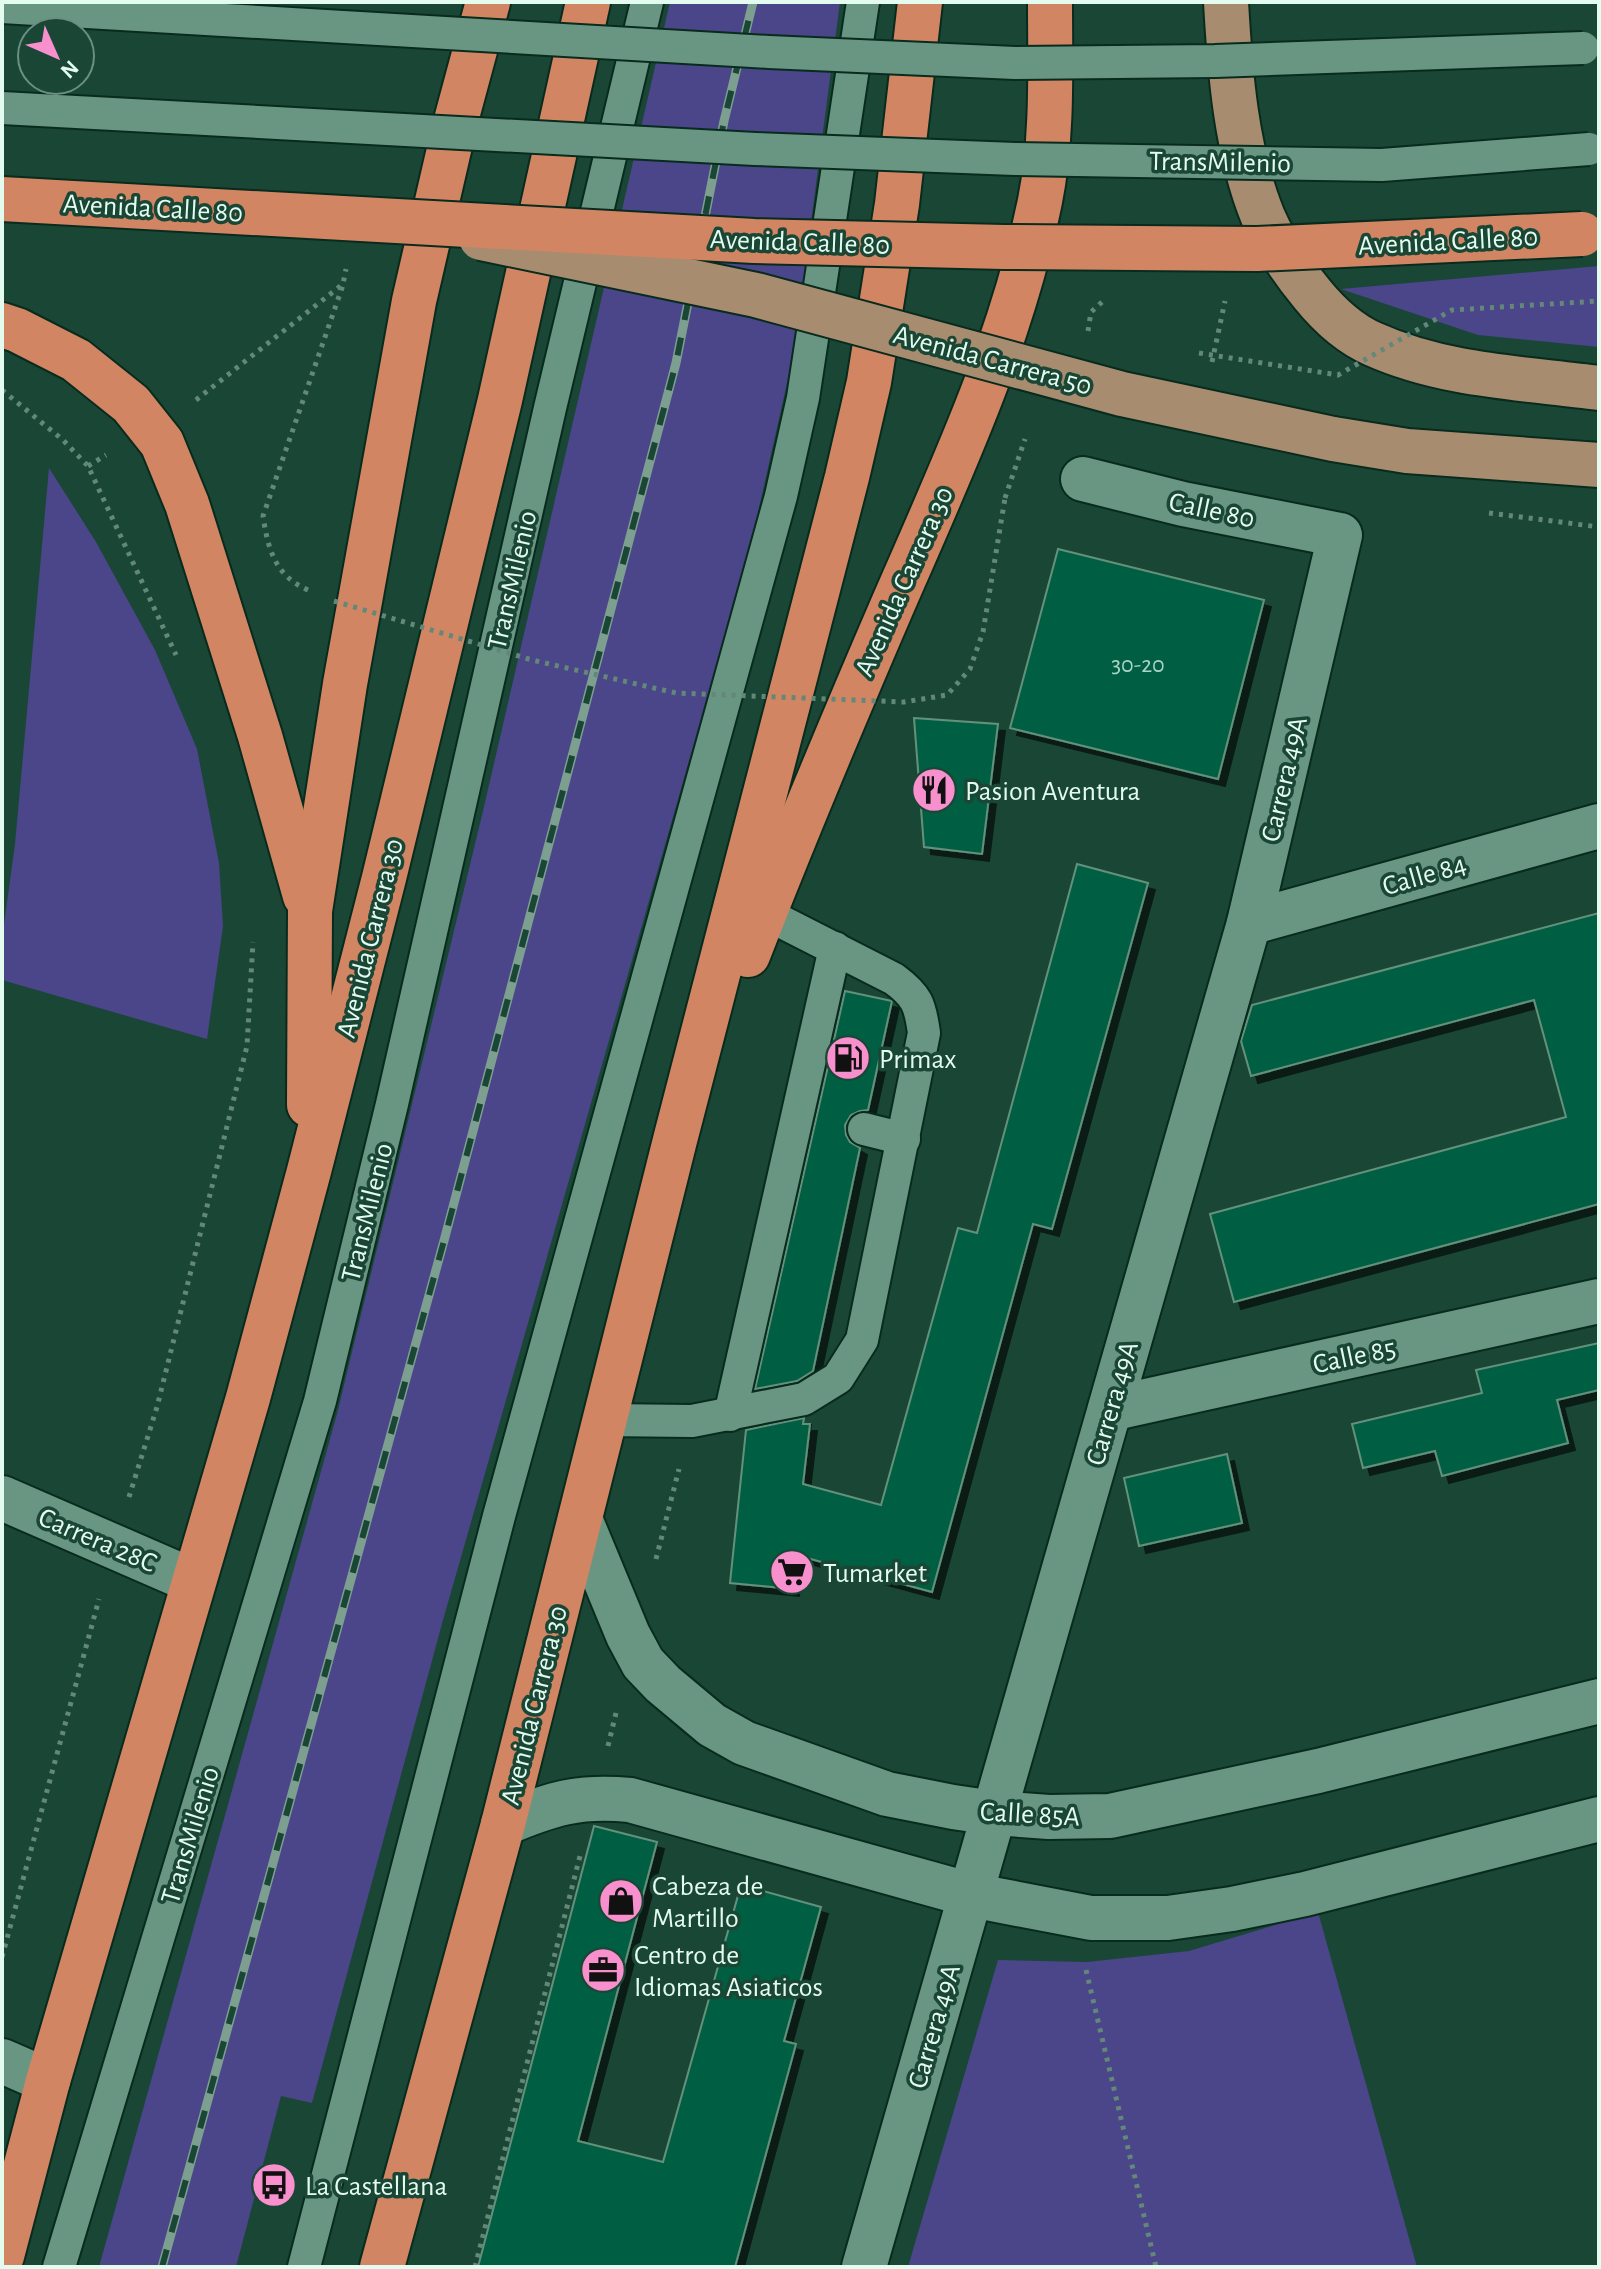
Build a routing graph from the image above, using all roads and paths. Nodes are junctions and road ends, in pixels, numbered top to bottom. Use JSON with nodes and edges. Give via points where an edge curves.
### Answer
{"nodes":[{"id":1,"x":488,"y":2,"type":"edge"},
{"id":2,"x":588,"y":2,"type":"edge"},
{"id":3,"x":647,"y":2,"type":"edge"},
{"id":4,"x":863,"y":2,"type":"edge"},
{"id":5,"x":920,"y":2,"type":"edge"},
{"id":6,"x":1050,"y":2,"type":"edge"},
{"id":7,"x":1226,"y":2,"type":"edge"},
{"id":8,"x":2,"y":7,"type":"edge"},
{"id":9,"x":1591,"y":47,"type":"edge"},
{"id":10,"x":2,"y":108,"type":"edge"},
{"id":11,"x":1594,"y":149,"type":"edge"},
{"id":12,"x":2,"y":199,"type":"edge"},
{"id":13,"x":393,"y":219,"type":"junction"},
{"id":14,"x":1590,"y":233,"type":"edge"},
{"id":15,"x":343,"y":284,"type":"dead end"},
{"id":16,"x":1109,"y":297,"type":"dead end"},
{"id":17,"x":1214,"y":298,"type":"dead end"},
{"id":18,"x":1225,"y":300,"type":"dead end"},
{"id":19,"x":1599,"y":301,"type":"edge"},
{"id":20,"x":2,"y":325,"type":"edge"},
{"id":21,"x":1087,"y":335,"type":"dead end"},
{"id":22,"x":1197,"y":352,"type":"dead end"},
{"id":23,"x":1599,"y":388,"type":"edge"},
{"id":24,"x":2,"y":390,"type":"edge"},
{"id":25,"x":1026,"y":435,"type":"dead end"},
{"id":26,"x":1599,"y":465,"type":"edge"},
{"id":27,"x":1083,"y":479,"type":"dead end"},
{"id":28,"x":1340,"y":535,"type":"joint"},
{"id":29,"x":182,"y":669,"type":"dead end"},
{"id":30,"x":1599,"y":826,"type":"edge"},
{"id":31,"x":751,"y":906,"type":"junction"},
{"id":32,"x":310,"y":911,"type":"junction"},
{"id":33,"x":1249,"y":923,"type":"junction"},
{"id":34,"x":254,"y":939,"type":"dead end"},
{"id":35,"x":835,"y":948,"type":"junction"},
{"id":36,"x":864,"y":1129,"type":"dead end"},
{"id":37,"x":904,"y":1139,"type":"junction"},
{"id":38,"x":309,"y":1171,"type":"junction"},
{"id":39,"x":1599,"y":1301,"type":"edge"},
{"id":40,"x":1110,"y":1409,"type":"junction"},
{"id":41,"x":730,"y":1415,"type":"junction"},
{"id":42,"x":604,"y":1420,"type":"junction"},
{"id":43,"x":2,"y":1498,"type":"edge"},
{"id":44,"x":580,"y":1519,"type":"junction"},
{"id":45,"x":114,"y":1546,"type":"junction"},
{"id":46,"x":193,"y":1581,"type":"junction"},
{"id":47,"x":1599,"y":1701,"type":"edge"},
{"id":48,"x":994,"y":1813,"type":"junction"},
{"id":49,"x":1599,"y":1819,"type":"edge"},
{"id":50,"x":503,"y":1824,"type":"junction"},
{"id":51,"x":971,"y":1895,"type":"junction"},
{"id":52,"x":1073,"y":1914,"type":"junction"},
{"id":53,"x":2,"y":1957,"type":"edge"},
{"id":54,"x":2,"y":2061,"type":"edge"},
{"id":55,"x":48,"y":2081,"type":"junction"},
{"id":56,"x":2,"y":2256,"type":"edge"},
{"id":57,"x":59,"y":2267,"type":"edge"},
{"id":58,"x":304,"y":2267,"type":"edge"},
{"id":59,"x":382,"y":2267,"type":"edge"},
{"id":60,"x":864,"y":2267,"type":"edge"},
{"id":61,"x":1156,"y":2267,"type":"edge"}],
"edges":[{"from":1,"to":32,"type":"highway","name":"Avenida Carrera 30","via":[[414,301]]},
{"from":2,"to":38,"type":"highway","name":"Avenida Carrera 30","via":[[500,400]]},
{"from":3,"to":57,"type":"lane","name":"TransMilenio","via":[[320,1401]]},
{"from":4,"to":58,"type":"lane","via":[[803,398],[781,496],[507,1486]]},
{"from":5,"to":31,"type":"highway","name":"Avenida Carrera 30","via":[[897,204],[869,382]]},
{"from":6,"to":31,"type":"highway","name":"Avenida Carrera 30","via":[[1049,127],[1041,199],[1009,316],[952,470],[823,766]]},
{"from":7,"to":23,"type":"main road","via":[[1242,146],[1264,218],[1292,269],[1324,308],[1345,328],[1411,359],[1458,371]]},
{"from":8,"to":9,"type":"lane","bridge":true,"via":[[1015,63]]},
{"from":10,"to":11,"type":"lane","name":"TransMilenio","bridge":true,"via":[[1015,159],[1382,165]]},
{"from":12,"to":13,"type":"highway","name":"Avenida Calle 80","bridge":true},
{"from":13,"to":14,"type":"highway","name":"Avenida Calle 80","bridge":true,"via":[[754,241],[1020,248],[1257,249]]},
{"from":13,"to":26,"type":"main road","name":"Avenida Carrera 50","bridge":true,"via":[[756,295],[1122,394],[1319,437],[1407,451]]},
{"from":15,"to":25,"type":"path","bridge":true,"via":[[263,516],[269,552],[292,584],[532,660],[676,693],[904,702],[947,695],[970,669],[983,632],[1005,498]]},
{"from":16,"to":21,"type":"path","bridge":true,"via":[[1091,312]]},
{"from":17,"to":18,"type":"path"},
{"from":19,"to":22,"type":"path","bridge":true,"via":[[1452,310],[1338,375]]},
{"from":20,"to":32,"type":"highway","via":[[49,345],[96,375],[131,404],[162,443],[192,519]]},
{"from":24,"to":29,"type":"path","via":[[88,466]]},
{"from":27,"to":28,"type":"street","name":"Calle 80"},
{"from":28,"to":33,"type":"street","name":"Carrera 49A"},
{"from":30,"to":33,"type":"street","name":"Calle 84"},
{"from":31,"to":35,"type":"lane"},
{"from":31,"to":42,"type":"highway","name":"Avenida Carrera 30","via":[[675,1140]]},
{"from":32,"to":38,"type":"highway","name":"Avenida Carrera 30"},
{"from":33,"to":40,"type":"street","name":"Carrera 49A"},
{"from":34,"to":45,"type":"path","via":[[247,1046],[157,1407]]},
{"from":35,"to":37,"type":"lane","via":[[894,979],[912,992],[920,1008],[924,1033]]},
{"from":35,"to":41,"type":"lane"},
{"from":36,"to":37,"type":"lane"},
{"from":37,"to":41,"type":"lane","via":[[862,1340],[838,1378],[804,1399]]},
{"from":38,"to":46,"type":"highway","name":"Avenida Carrera 30"},
{"from":39,"to":40,"type":"street","name":"Calle 85"},
{"from":40,"to":48,"type":"street","name":"Carrera 49A"},
{"from":41,"to":42,"type":"lane","via":[[692,1421]]},
{"from":42,"to":44,"type":"highway","name":"Avenida Carrera 30"},
{"from":43,"to":45,"type":"street","name":"Carrera 28C"},
{"from":44,"to":48,"type":"street","name":"Calle 85A","via":[[643,1663],[712,1725],[744,1743],[887,1794]]},
{"from":44,"to":50,"type":"highway","name":"Avenida Carrera 30"},
{"from":45,"to":46,"type":"street","name":"Carrera 28C"},
{"from":45,"to":53,"type":"path"},
{"from":46,"to":55,"type":"highway","name":"Avenida Carrera 30"},
{"from":47,"to":48,"type":"street","name":"Calle 85A","via":[[1110,1816]]},
{"from":48,"to":51,"type":"street","name":"Carrera 49A"},
{"from":49,"to":52,"type":"street","via":[[1232,1909],[1168,1918]]},
{"from":50,"to":51,"type":"street","via":[[564,1801],[630,1800]]},
{"from":50,"to":59,"type":"highway","name":"Avenida Carrera 30"},
{"from":51,"to":52,"type":"street"},
{"from":51,"to":60,"type":"street","name":"Carrera 49A"},
{"from":52,"to":61,"type":"path"},
{"from":54,"to":55,"type":"street"},
{"from":55,"to":56,"type":"highway","name":"Avenida Carrera 30"}]}
